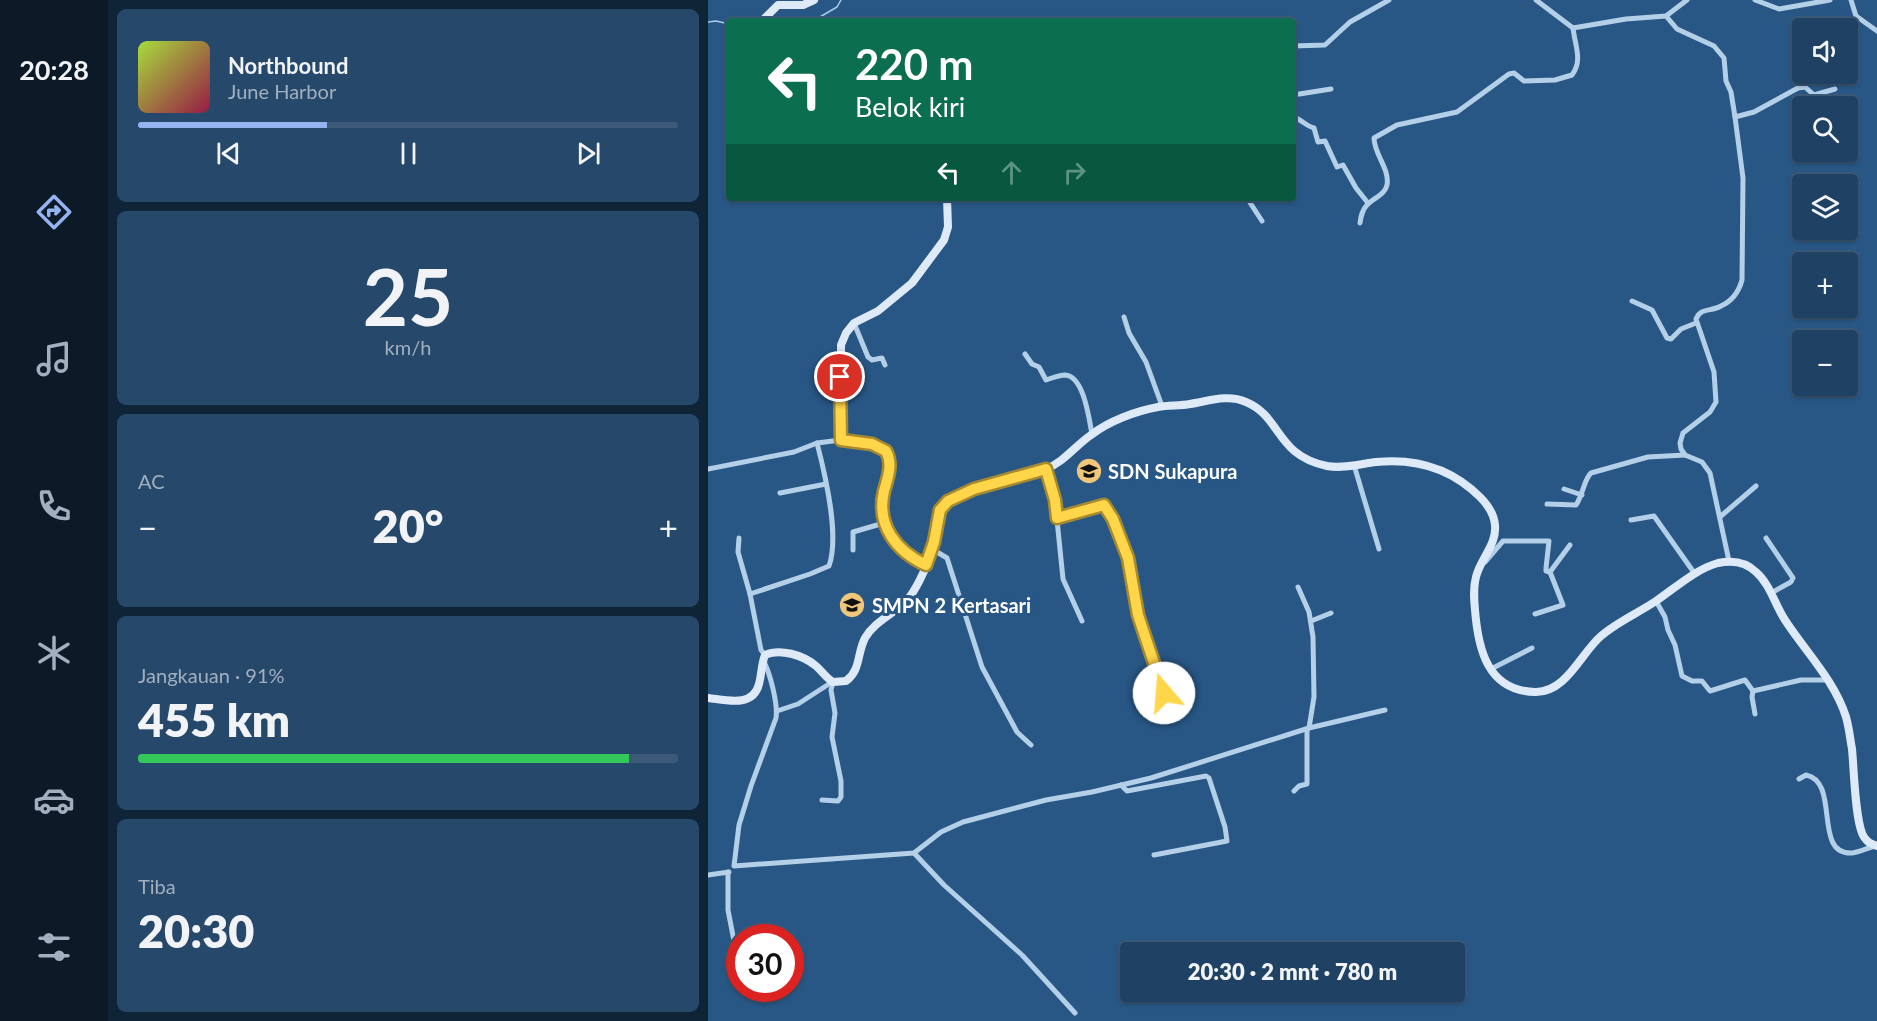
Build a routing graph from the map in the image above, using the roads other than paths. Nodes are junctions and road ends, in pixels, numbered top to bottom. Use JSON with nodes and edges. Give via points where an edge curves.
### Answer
{"nodes":[{"id":1,"x":814,"y":0,"type":"edge"},
{"id":2,"x":1389,"y":0,"type":"edge"},
{"id":3,"x":1536,"y":0,"type":"edge"},
{"id":4,"x":1687,"y":0,"type":"edge"},
{"id":5,"x":1755,"y":0,"type":"edge"},
{"id":6,"x":1830,"y":0,"type":"edge"},
{"id":7,"x":1851,"y":0,"type":"edge"},
{"id":8,"x":1666,"y":16,"type":"junction"},
{"id":9,"x":765,"y":18,"type":"edge"},
{"id":10,"x":1573,"y":28,"type":"junction"},
{"id":11,"x":1877,"y":31,"type":"edge"},
{"id":12,"x":1296,"y":46,"type":"edge"},
{"id":13,"x":1331,"y":89,"type":"dead end"},
{"id":14,"x":1835,"y":89,"type":"dead end"},
{"id":15,"x":1296,"y":95,"type":"edge"},
{"id":16,"x":1735,"y":117,"type":"junction"},
{"id":17,"x":1296,"y":118,"type":"edge"},
{"id":18,"x":947,"y":201,"type":"edge"},
{"id":19,"x":1249,"y":201,"type":"edge"},
{"id":20,"x":1368,"y":203,"type":"junction"},
{"id":21,"x":1262,"y":221,"type":"dead end"},
{"id":22,"x":1360,"y":223,"type":"dead end"},
{"id":23,"x":1632,"y":301,"type":"dead end"},
{"id":24,"x":1124,"y":316,"type":"dead end"},
{"id":25,"x":854,"y":323,"type":"junction"},
{"id":26,"x":1696,"y":323,"type":"junction"},
{"id":27,"x":1025,"y":354,"type":"dead end"},
{"id":28,"x":885,"y":365,"type":"dead end"},
{"id":29,"x":1162,"y":406,"type":"junction"},
{"id":30,"x":1092,"y":434,"type":"junction"},
{"id":31,"x":841,"y":440,"type":"junction"},
{"id":32,"x":817,"y":443,"type":"junction"},
{"id":33,"x":1685,"y":455,"type":"junction"},
{"id":34,"x":1354,"y":465,"type":"junction"},
{"id":35,"x":708,"y":469,"type":"edge"},
{"id":36,"x":1046,"y":469,"type":"junction"},
{"id":37,"x":826,"y":484,"type":"junction"},
{"id":38,"x":1756,"y":486,"type":"dead end"},
{"id":39,"x":1564,"y":489,"type":"dead end"},
{"id":40,"x":780,"y":493,"type":"dead end"},
{"id":41,"x":1582,"y":495,"type":"junction"},
{"id":42,"x":1547,"y":504,"type":"dead end"},
{"id":43,"x":1720,"y":516,"type":"junction"},
{"id":44,"x":1057,"y":518,"type":"junction"},
{"id":45,"x":1631,"y":520,"type":"dead end"},
{"id":46,"x":884,"y":523,"type":"junction"},
{"id":47,"x":739,"y":538,"type":"dead end"},
{"id":48,"x":1766,"y":538,"type":"dead end"},
{"id":49,"x":1570,"y":545,"type":"dead end"},
{"id":50,"x":932,"y":549,"type":"junction"},
{"id":51,"x":1379,"y":549,"type":"dead end"},
{"id":52,"x":852,"y":550,"type":"dead end"},
{"id":53,"x":1729,"y":561,"type":"junction"},
{"id":54,"x":1480,"y":564,"type":"junction"},
{"id":55,"x":926,"y":565,"type":"junction"},
{"id":56,"x":1550,"y":572,"type":"junction"},
{"id":57,"x":1695,"y":574,"type":"junction"},
{"id":58,"x":1298,"y":587,"type":"dead end"},
{"id":59,"x":1771,"y":593,"type":"junction"},
{"id":60,"x":750,"y":594,"type":"junction"},
{"id":61,"x":1656,"y":601,"type":"junction"},
{"id":62,"x":1331,"y":613,"type":"dead end"},
{"id":63,"x":1534,"y":614,"type":"dead end"},
{"id":64,"x":1082,"y":621,"type":"dead end"},
{"id":65,"x":1311,"y":621,"type":"junction"},
{"id":66,"x":1532,"y":648,"type":"dead end"},
{"id":67,"x":764,"y":657,"type":"junction"},
{"id":68,"x":1491,"y":669,"type":"junction"},
{"id":69,"x":1826,"y":680,"type":"junction"},
{"id":70,"x":832,"y":682,"type":"junction"},
{"id":71,"x":1754,"y":691,"type":"junction"},
{"id":72,"x":1164,"y":693,"type":"dead end"},
{"id":73,"x":708,"y":698,"type":"edge"},
{"id":74,"x":1385,"y":710,"type":"dead end"},
{"id":75,"x":777,"y":711,"type":"junction"},
{"id":76,"x":1755,"y":714,"type":"dead end"},
{"id":77,"x":1308,"y":729,"type":"junction"},
{"id":78,"x":1031,"y":744,"type":"dead end"},
{"id":79,"x":1799,"y":779,"type":"dead end"},
{"id":80,"x":1121,"y":785,"type":"junction"},
{"id":81,"x":1294,"y":791,"type":"dead end"},
{"id":82,"x":822,"y":800,"type":"dead end"},
{"id":83,"x":1876,"y":846,"type":"edge"},
{"id":84,"x":914,"y":854,"type":"junction"},
{"id":85,"x":1154,"y":855,"type":"dead end"},
{"id":86,"x":734,"y":866,"type":"junction"},
{"id":87,"x":728,"y":872,"type":"junction"},
{"id":88,"x":708,"y":875,"type":"edge"},
{"id":89,"x":731,"y":924,"type":"edge"},
{"id":90,"x":1075,"y":1013,"type":"dead end"}],
"edges":[{"from":1,"to":9,"type":"main road","via":[[803,5],[778,5]]},
{"from":2,"to":12,"type":"street","via":[[1350,22],[1325,45]]},
{"from":3,"to":10,"type":"street"},
{"from":4,"to":8,"type":"street"},
{"from":5,"to":6,"type":"street","via":[[1779,9]]},
{"from":7,"to":11,"type":"street","via":[[1856,16]]},
{"from":8,"to":10,"type":"street"},
{"from":8,"to":16,"type":"street","via":[[1677,29],[1705,41],[1724,58]]},
{"from":10,"to":20,"type":"street","via":[[1578,64],[1572,75],[1524,81],[1514,73],[1509,74],[1457,112],[1397,125],[1374,138],[1387,184]]},
{"from":13,"to":15,"type":"street"},
{"from":14,"to":16,"type":"street","via":[[1814,94],[1805,87],[1798,88],[1754,112]]},
{"from":16,"to":26,"type":"street","via":[[1743,178],[1742,280],[1734,295],[1720,307],[1699,313]]},
{"from":17,"to":20,"type":"street","via":[[1314,128],[1318,142],[1325,141],[1337,167],[1343,165]]},
{"from":18,"to":25,"type":"main road","via":[[944,240],[903,292]]},
{"from":19,"to":21,"type":"street"},
{"from":20,"to":22,"type":"street"},
{"from":23,"to":26,"type":"street","via":[[1652,310],[1667,338]]},
{"from":24,"to":29,"type":"street"},
{"from":25,"to":28,"type":"street","via":[[868,357],[882,358]]},
{"from":25,"to":31,"type":"main road","via":[[841,345]]},
{"from":26,"to":33,"type":"street","via":[[1714,372],[1716,402],[1710,412],[1683,433],[1680,443]]},
{"from":27,"to":30,"type":"street","via":[[1046,380],[1065,375],[1078,382]]},
{"from":29,"to":30,"type":"main road","via":[[1143,410]]},
{"from":29,"to":34,"type":"main road","via":[[1208,399],[1240,400],[1266,416],[1286,444],[1304,458],[1335,467]]},
{"from":30,"to":36,"type":"main road"},
{"from":31,"to":32,"type":"street"},
{"from":31,"to":46,"type":"main road","via":[[872,444],[886,451],[890,462],[883,497]]},
{"from":32,"to":35,"type":"street","via":[[794,452]]},
{"from":32,"to":37,"type":"street"},
{"from":33,"to":41,"type":"street","via":[[1648,457],[1591,473]]},
{"from":33,"to":43,"type":"street","via":[[1707,468]]},
{"from":34,"to":51,"type":"street"},
{"from":34,"to":54,"type":"main road","via":[[1420,465],[1450,473],[1462,482],[1488,506],[1495,520],[1495,534]]},
{"from":36,"to":44,"type":"street"},
{"from":36,"to":50,"type":"main road","via":[[974,489],[948,501],[940,510]]},
{"from":37,"to":40,"type":"street"},
{"from":37,"to":60,"type":"street","via":[[831,517],[829,566]]},
{"from":38,"to":43,"type":"street"},
{"from":39,"to":41,"type":"street"},
{"from":41,"to":42,"type":"street","via":[[1576,505]]},
{"from":43,"to":53,"type":"street"},
{"from":44,"to":64,"type":"street","via":[[1063,579]]},
{"from":44,"to":72,"type":"street","via":[[1099,505],[1109,511],[1128,558],[1138,615]]},
{"from":45,"to":57,"type":"street","via":[[1654,516]]},
{"from":46,"to":52,"type":"street","via":[[854,530]]},
{"from":46,"to":55,"type":"main road","via":[[894,542]]},
{"from":47,"to":60,"type":"street","via":[[738,552]]},
{"from":48,"to":59,"type":"street","via":[[1793,578]]},
{"from":49,"to":56,"type":"street"},
{"from":50,"to":55,"type":"main road"},
{"from":50,"to":78,"type":"street","via":[[947,558],[982,667],[1017,732]]},
{"from":53,"to":57,"type":"main road"},
{"from":53,"to":59,"type":"main road","via":[[1754,569]]},
{"from":54,"to":56,"type":"street","via":[[1503,542],[1549,541],[1546,571]]},
{"from":54,"to":68,"type":"main road","via":[[1474,588],[1476,628]]},
{"from":55,"to":70,"type":"main road","via":[[906,601],[867,635],[855,674],[845,682]]},
{"from":56,"to":63,"type":"street","via":[[1563,605]]},
{"from":57,"to":61,"type":"main road"},
{"from":58,"to":65,"type":"street"},
{"from":59,"to":69,"type":"main road"},
{"from":60,"to":67,"type":"street"},
{"from":61,"to":68,"type":"main road","via":[[1602,635],[1552,689],[1519,689],[1508,685]]},
{"from":61,"to":71,"type":"street","via":[[1673,638],[1682,676],[1702,681],[1710,691],[1745,680]]},
{"from":62,"to":65,"type":"street"},
{"from":65,"to":77,"type":"street","via":[[1314,697]]},
{"from":66,"to":68,"type":"street"},
{"from":67,"to":70,"type":"main road","via":[[780,651],[806,660]]},
{"from":67,"to":73,"type":"main road","via":[[757,690],[748,699]]},
{"from":67,"to":75,"type":"street"},
{"from":69,"to":71,"type":"street","via":[[1801,680]]},
{"from":69,"to":83,"type":"main road","via":[[1847,721],[1861,833]]},
{"from":70,"to":75,"type":"street","via":[[798,704]]},
{"from":70,"to":82,"type":"street","via":[[836,713],[832,737],[841,797],[838,801]]},
{"from":71,"to":76,"type":"street"},
{"from":74,"to":77,"type":"street"},
{"from":75,"to":86,"type":"street","via":[[739,825]]},
{"from":77,"to":80,"type":"street"},
{"from":77,"to":81,"type":"street","via":[[1307,784]]},
{"from":79,"to":83,"type":"street","via":[[1806,775],[1814,778],[1824,792],[1829,833],[1839,849],[1855,853]]},
{"from":80,"to":84,"type":"street","via":[[963,822],[941,832]]},
{"from":80,"to":85,"type":"street","via":[[1127,791],[1196,777],[1209,778],[1227,841]]},
{"from":84,"to":86,"type":"street"},
{"from":84,"to":90,"type":"street","via":[[1022,955]]},
{"from":86,"to":87,"type":"street"},
{"from":87,"to":88,"type":"street"},
{"from":87,"to":89,"type":"street"}]}
